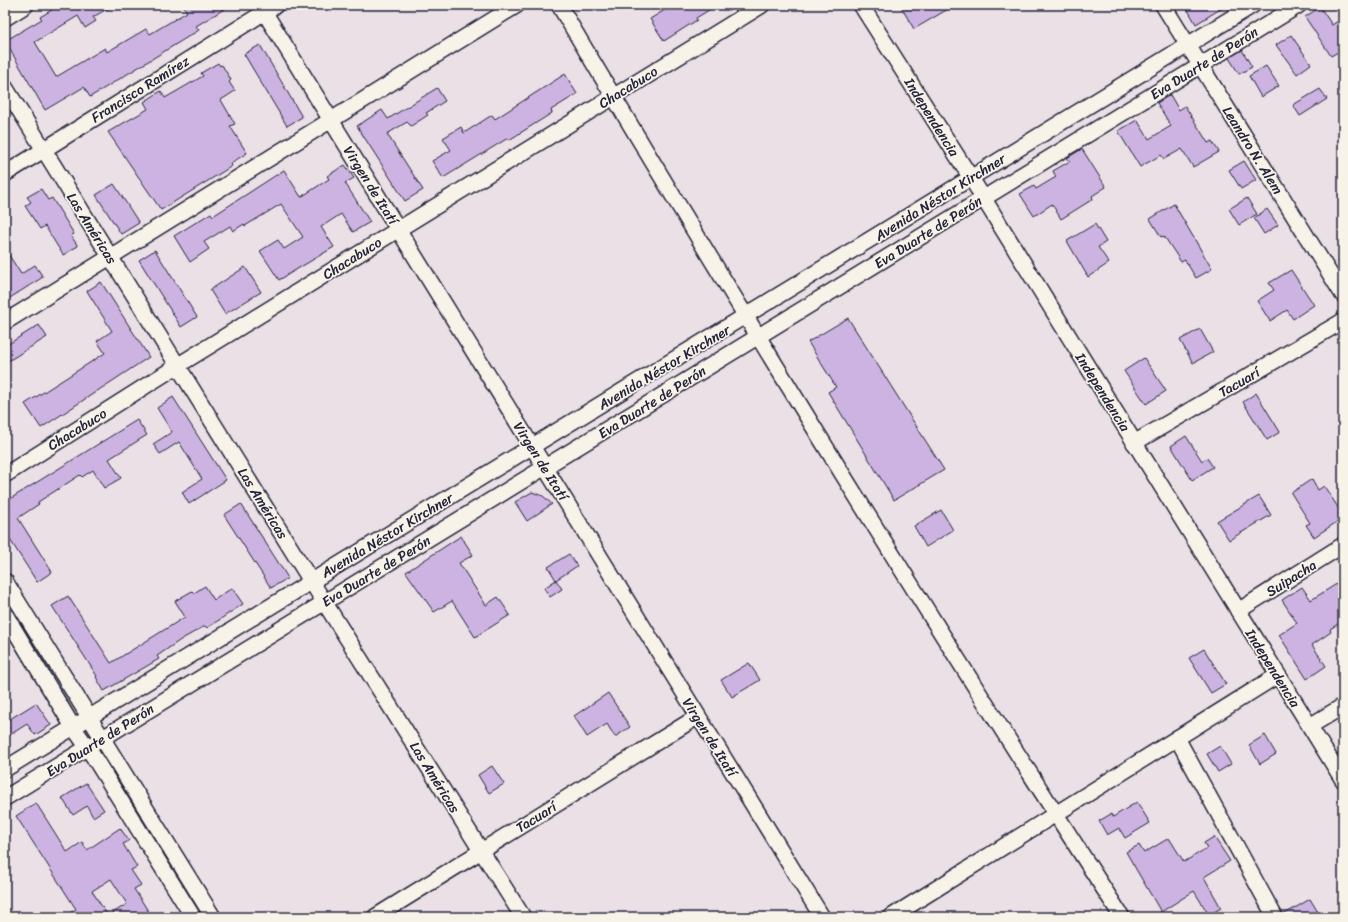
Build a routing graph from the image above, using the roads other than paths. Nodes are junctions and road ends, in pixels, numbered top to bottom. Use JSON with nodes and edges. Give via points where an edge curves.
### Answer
{"nodes":[{"id":1,"x":26,"y":5,"type":"edge"},
{"id":2,"x":517,"y":5,"type":"edge"},
{"id":3,"x":559,"y":5,"type":"edge"},
{"id":4,"x":762,"y":5,"type":"edge"},
{"id":5,"x":861,"y":5,"type":"edge"},
{"id":6,"x":1163,"y":5,"type":"edge"},
{"id":7,"x":1254,"y":5,"type":"edge"},
{"id":8,"x":1299,"y":5,"type":"edge"},
{"id":9,"x":267,"y":7,"type":"edge"},
{"id":10,"x":5,"y":18,"type":"edge"},
{"id":11,"x":1188,"y":45,"type":"junction"},
{"id":12,"x":1201,"y":65,"type":"junction"},
{"id":13,"x":5,"y":87,"type":"edge"},
{"id":14,"x":613,"y":97,"type":"junction"},
{"id":15,"x":331,"y":120,"type":"junction"},
{"id":16,"x":44,"y":150,"type":"junction"},
{"id":17,"x":5,"y":174,"type":"edge"},
{"id":18,"x":971,"y":178,"type":"junction"},
{"id":19,"x":983,"y":199,"type":"junction"},
{"id":20,"x":398,"y":230,"type":"junction"},
{"id":21,"x":110,"y":257,"type":"junction"},
{"id":22,"x":1343,"y":295,"type":"edge"},
{"id":23,"x":746,"y":317,"type":"junction"},
{"id":24,"x":1343,"y":321,"type":"edge"},
{"id":25,"x":5,"y":322,"type":"edge"},
{"id":26,"x":758,"y":337,"type":"junction"},
{"id":27,"x":177,"y":366,"type":"junction"},
{"id":28,"x":1134,"y":443,"type":"junction"},
{"id":29,"x":532,"y":447,"type":"junction"},
{"id":30,"x":544,"y":468,"type":"junction"},
{"id":31,"x":5,"y":475,"type":"edge"},
{"id":32,"x":1343,"y":546,"type":"edge"},
{"id":33,"x":5,"y":581,"type":"edge"},
{"id":34,"x":311,"y":581,"type":"junction"},
{"id":35,"x":9,"y":598,"type":"edge"},
{"id":36,"x":325,"y":602,"type":"junction"},
{"id":37,"x":1238,"y":611,"type":"junction"},
{"id":38,"x":5,"y":614,"type":"edge"},
{"id":39,"x":1278,"y":675,"type":"junction"},
{"id":40,"x":1343,"y":706,"type":"edge"},
{"id":41,"x":89,"y":717,"type":"junction"},
{"id":42,"x":697,"y":717,"type":"junction"},
{"id":43,"x":1310,"y":726,"type":"junction"},
{"id":44,"x":73,"y":727,"type":"junction"},
{"id":45,"x":1177,"y":738,"type":"junction"},
{"id":46,"x":102,"y":739,"type":"junction"},
{"id":47,"x":88,"y":748,"type":"junction"},
{"id":48,"x":5,"y":770,"type":"edge"},
{"id":49,"x":1343,"y":780,"type":"edge"},
{"id":50,"x":5,"y":798,"type":"edge"},
{"id":51,"x":1056,"y":814,"type":"junction"},
{"id":52,"x":481,"y":851,"type":"junction"},
{"id":53,"x":209,"y":911,"type":"edge"},
{"id":54,"x":190,"y":916,"type":"edge"},
{"id":55,"x":375,"y":917,"type":"edge"},
{"id":56,"x":523,"y":917,"type":"edge"},
{"id":57,"x":822,"y":917,"type":"edge"},
{"id":58,"x":891,"y":917,"type":"edge"},
{"id":59,"x":1122,"y":917,"type":"edge"},
{"id":60,"x":1275,"y":917,"type":"edge"}],
"edges":[{"from":1,"to":10,"type":"street"},
{"from":2,"to":15,"type":"street"},
{"from":3,"to":14,"type":"street"},
{"from":4,"to":14,"type":"street","name":"Chacabuco"},
{"from":5,"to":18,"type":"street","name":"Independencia"},
{"from":6,"to":11,"type":"street","name":"Leandro N. Alem"},
{"from":7,"to":11,"type":"street","name":"Avenida Néstor Kirchner"},
{"from":8,"to":12,"type":"street","name":"Eva Duarte de Perón"},
{"from":9,"to":15,"type":"street","name":"Virgen de Itatí"},
{"from":9,"to":16,"type":"street","name":"Francisco Ramírez"},
{"from":11,"to":12,"type":"street","name":"Leandro N. Alem"},
{"from":11,"to":18,"type":"street","name":"Avenida Néstor Kirchner"},
{"from":12,"to":19,"type":"street","name":"Eva Duarte de Perón"},
{"from":12,"to":22,"type":"street","name":"Leandro N. Alem"},
{"from":13,"to":16,"type":"street","name":"Las Américas"},
{"from":14,"to":20,"type":"street","name":"Chacabuco"},
{"from":14,"to":23,"type":"street"},
{"from":15,"to":20,"type":"street","name":"Virgen de Itatí"},
{"from":15,"to":21,"type":"street"},
{"from":16,"to":17,"type":"street","name":"Francisco Ramírez"},
{"from":16,"to":21,"type":"street","name":"Las Américas"},
{"from":18,"to":19,"type":"street","name":"Independencia"},
{"from":18,"to":23,"type":"street","name":"Avenida Néstor Kirchner"},
{"from":19,"to":26,"type":"street","name":"Eva Duarte de Perón"},
{"from":19,"to":28,"type":"street","name":"Independencia"},
{"from":20,"to":27,"type":"street","name":"Chacabuco"},
{"from":20,"to":29,"type":"street","name":"Virgen de Itatí"},
{"from":21,"to":25,"type":"street"},
{"from":21,"to":27,"type":"street","name":"Las Américas"},
{"from":23,"to":26,"type":"street"},
{"from":23,"to":29,"type":"street","name":"Avenida Néstor Kirchner"},
{"from":24,"to":28,"type":"street","name":"Tacuarí"},
{"from":26,"to":30,"type":"street","name":"Eva Duarte de Perón"},
{"from":26,"to":51,"type":"street"},
{"from":27,"to":31,"type":"street","name":"Chacabuco"},
{"from":27,"to":34,"type":"street","name":"Las Américas"},
{"from":28,"to":37,"type":"street","name":"Independencia"},
{"from":29,"to":30,"type":"street","name":"Virgen de Itatí"},
{"from":29,"to":34,"type":"street","name":"Avenida Néstor Kirchner"},
{"from":30,"to":36,"type":"street","name":"Eva Duarte de Perón"},
{"from":30,"to":42,"type":"street","name":"Virgen de Itatí","via":[[598,551]]},
{"from":32,"to":37,"type":"street","name":"Suipacha"},
{"from":33,"to":35,"type":"street"},
{"from":34,"to":36,"type":"street","name":"Las Américas"},
{"from":34,"to":41,"type":"street","name":"Avenida Néstor Kirchner"},
{"from":35,"to":41,"type":"street"},
{"from":36,"to":46,"type":"street","name":"Eva Duarte de Perón"},
{"from":36,"to":52,"type":"street","name":"Las Américas"},
{"from":37,"to":39,"type":"street","name":"Independencia"},
{"from":38,"to":44,"type":"street"},
{"from":39,"to":43,"type":"street","name":"Independencia"},
{"from":39,"to":45,"type":"street"},
{"from":40,"to":43,"type":"street"},
{"from":41,"to":44,"type":"street","name":"Avenida Néstor Kirchner"},
{"from":41,"to":46,"type":"street"},
{"from":42,"to":52,"type":"street","name":"Tacuarí"},
{"from":42,"to":57,"type":"street","name":"Virgen de Itatí"},
{"from":43,"to":49,"type":"street","name":"Independencia"},
{"from":44,"to":47,"type":"street"},
{"from":44,"to":48,"type":"street","name":"Eva Duarte de Perón"},
{"from":45,"to":51,"type":"street"},
{"from":45,"to":60,"type":"street"},
{"from":46,"to":47,"type":"street","name":"Eva Duarte de Perón"},
{"from":46,"to":53,"type":"street"},
{"from":47,"to":50,"type":"street","name":"Eva Duarte de Perón"},
{"from":47,"to":54,"type":"street"},
{"from":51,"to":58,"type":"street"},
{"from":51,"to":59,"type":"street"},
{"from":52,"to":55,"type":"street","name":"Tacuarí"},
{"from":52,"to":56,"type":"street","name":"Las Américas"},
{"from":53,"to":54,"type":"street"}]}
